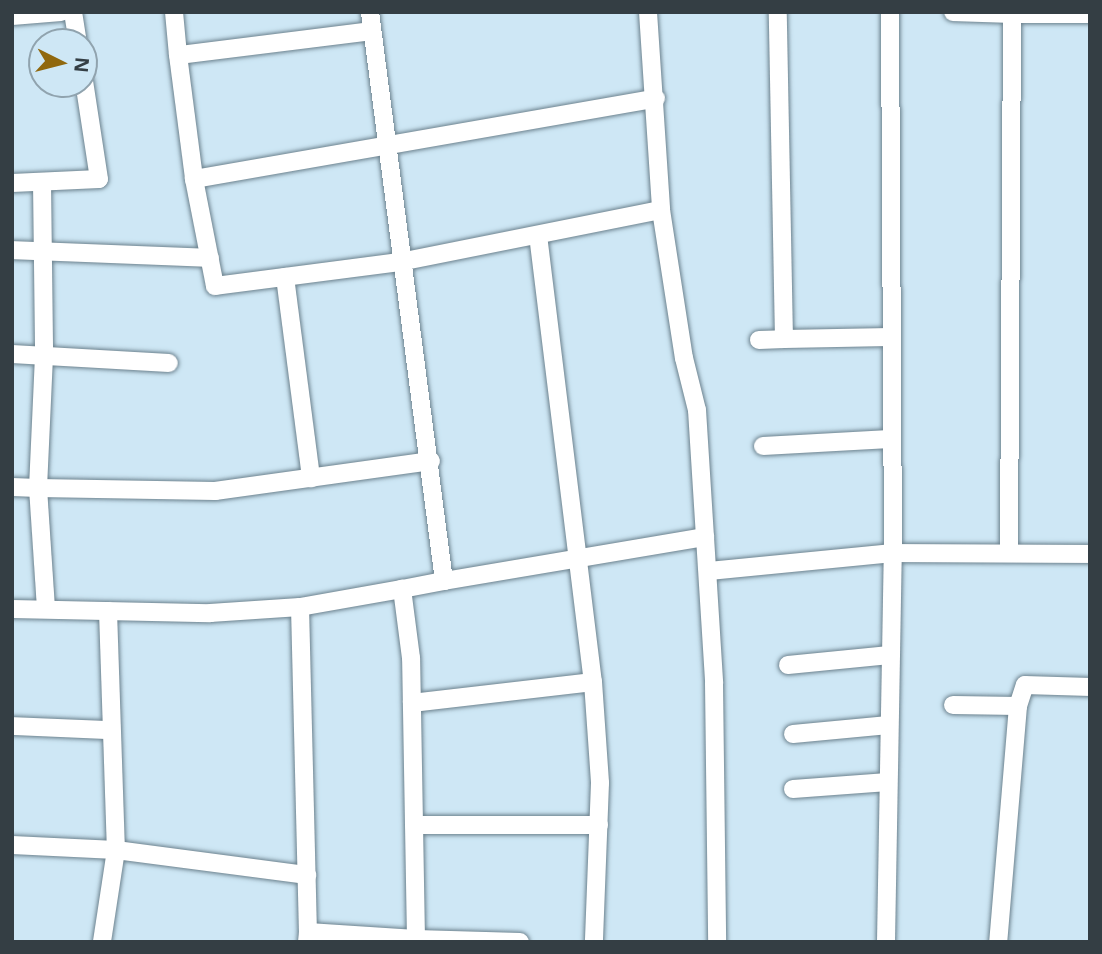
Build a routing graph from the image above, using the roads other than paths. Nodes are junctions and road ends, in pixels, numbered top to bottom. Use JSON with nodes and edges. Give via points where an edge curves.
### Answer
{"nodes":[{"id":1,"x":61,"y":12,"type":"edge"},
{"id":2,"x":174,"y":12,"type":"edge"},
{"id":3,"x":370,"y":12,"type":"edge"},
{"id":4,"x":648,"y":12,"type":"edge"},
{"id":5,"x":778,"y":12,"type":"edge"},
{"id":6,"x":890,"y":12,"type":"edge"},
{"id":7,"x":953,"y":12,"type":"edge"},
{"id":8,"x":1090,"y":13,"type":"edge"},
{"id":9,"x":1012,"y":14,"type":"junction"},
{"id":10,"x":12,"y":16,"type":"edge"},
{"id":11,"x":372,"y":31,"type":"junction"},
{"id":12,"x":178,"y":55,"type":"junction"},
{"id":13,"x":87,"y":98,"type":"edge"},
{"id":14,"x":656,"y":98,"type":"junction"},
{"id":15,"x":387,"y":147,"type":"junction"},
{"id":16,"x":194,"y":179,"type":"junction"},
{"id":17,"x":42,"y":182,"type":"junction"},
{"id":18,"x":12,"y":183,"type":"edge"},
{"id":19,"x":661,"y":210,"type":"junction"},
{"id":20,"x":538,"y":235,"type":"junction"},
{"id":21,"x":12,"y":250,"type":"edge"},
{"id":22,"x":42,"y":251,"type":"junction"},
{"id":23,"x":210,"y":258,"type":"junction"},
{"id":24,"x":400,"y":262,"type":"junction"},
{"id":25,"x":285,"y":277,"type":"junction"},
{"id":26,"x":890,"y":337,"type":"junction"},
{"id":27,"x":784,"y":339,"type":"junction"},
{"id":28,"x":759,"y":340,"type":"dead end"},
{"id":29,"x":12,"y":354,"type":"edge"},
{"id":30,"x":44,"y":356,"type":"junction"},
{"id":31,"x":169,"y":363,"type":"dead end"},
{"id":32,"x":890,"y":439,"type":"junction"},
{"id":33,"x":763,"y":446,"type":"dead end"},
{"id":34,"x":431,"y":461,"type":"junction"},
{"id":35,"x":310,"y":478,"type":"junction"},
{"id":36,"x":12,"y":487,"type":"edge"},
{"id":37,"x":38,"y":488,"type":"junction"},
{"id":38,"x":705,"y":537,"type":"junction"},
{"id":39,"x":1009,"y":551,"type":"junction"},
{"id":40,"x":893,"y":553,"type":"junction"},
{"id":41,"x":1090,"y":554,"type":"edge"},
{"id":42,"x":577,"y":558,"type":"junction"},
{"id":43,"x":709,"y":571,"type":"junction"},
{"id":44,"x":444,"y":581,"type":"junction"},
{"id":45,"x":402,"y":589,"type":"junction"},
{"id":46,"x":300,"y":607,"type":"junction"},
{"id":47,"x":12,"y":609,"type":"edge"},
{"id":48,"x":46,"y":609,"type":"junction"},
{"id":49,"x":108,"y":611,"type":"junction"},
{"id":50,"x":890,"y":655,"type":"junction"},
{"id":51,"x":788,"y":665,"type":"dead end"},
{"id":52,"x":593,"y":681,"type":"junction"},
{"id":53,"x":1090,"y":687,"type":"edge"},
{"id":54,"x":412,"y":703,"type":"junction"},
{"id":55,"x":953,"y":705,"type":"dead end"},
{"id":56,"x":1018,"y":706,"type":"junction"},
{"id":57,"x":889,"y":725,"type":"junction"},
{"id":58,"x":12,"y":726,"type":"edge"},
{"id":59,"x":109,"y":730,"type":"junction"},
{"id":60,"x":793,"y":734,"type":"dead end"},
{"id":61,"x":888,"y":782,"type":"junction"},
{"id":62,"x":793,"y":789,"type":"dead end"},
{"id":63,"x":414,"y":825,"type":"junction"},
{"id":64,"x":599,"y":825,"type":"junction"},
{"id":65,"x":12,"y":845,"type":"edge"},
{"id":66,"x":116,"y":850,"type":"junction"},
{"id":67,"x":307,"y":875,"type":"junction"},
{"id":68,"x":308,"y":937,"type":"edge"},
{"id":69,"x":416,"y":939,"type":"junction"},
{"id":70,"x":494,"y":941,"type":"edge"},
{"id":71,"x":103,"y":942,"type":"edge"},
{"id":72,"x":520,"y":942,"type":"edge"},
{"id":73,"x":594,"y":942,"type":"edge"},
{"id":74,"x":717,"y":942,"type":"edge"},
{"id":75,"x":886,"y":942,"type":"edge"},
{"id":76,"x":998,"y":942,"type":"edge"}],
"edges":[{"from":1,"to":10,"type":"street"},
{"from":2,"to":12,"type":"street"},
{"from":3,"to":11,"type":"street"},
{"from":4,"to":14,"type":"street"},
{"from":5,"to":27,"type":"street"},
{"from":6,"to":26,"type":"street"},
{"from":7,"to":9,"type":"street"},
{"from":8,"to":9,"type":"street"},
{"from":9,"to":39,"type":"street"},
{"from":11,"to":12,"type":"street"},
{"from":11,"to":15,"type":"street"},
{"from":12,"to":16,"type":"street"},
{"from":13,"to":17,"type":"street","via":[[99,179]]},
{"from":14,"to":15,"type":"street"},
{"from":14,"to":19,"type":"street"},
{"from":15,"to":16,"type":"street"},
{"from":15,"to":24,"type":"street"},
{"from":16,"to":23,"type":"street"},
{"from":17,"to":18,"type":"street"},
{"from":17,"to":22,"type":"street"},
{"from":19,"to":20,"type":"street"},
{"from":19,"to":38,"type":"street","via":[[684,358],[697,410]]},
{"from":20,"to":24,"type":"street"},
{"from":20,"to":42,"type":"street"},
{"from":21,"to":22,"type":"street"},
{"from":22,"to":23,"type":"street"},
{"from":22,"to":30,"type":"street"},
{"from":23,"to":25,"type":"street","via":[[215,286]]},
{"from":24,"to":25,"type":"street"},
{"from":24,"to":34,"type":"street"},
{"from":25,"to":35,"type":"street"},
{"from":26,"to":27,"type":"street"},
{"from":26,"to":32,"type":"street"},
{"from":27,"to":28,"type":"street"},
{"from":29,"to":30,"type":"street"},
{"from":30,"to":31,"type":"street"},
{"from":30,"to":37,"type":"street"},
{"from":32,"to":33,"type":"street"},
{"from":32,"to":40,"type":"street"},
{"from":34,"to":35,"type":"street"},
{"from":34,"to":44,"type":"street"},
{"from":35,"to":37,"type":"street","via":[[215,491]]},
{"from":36,"to":37,"type":"street"},
{"from":37,"to":48,"type":"street"},
{"from":38,"to":42,"type":"street"},
{"from":38,"to":43,"type":"street"},
{"from":39,"to":40,"type":"street"},
{"from":39,"to":41,"type":"street"},
{"from":40,"to":43,"type":"street"},
{"from":40,"to":50,"type":"street"},
{"from":42,"to":44,"type":"street"},
{"from":42,"to":52,"type":"street"},
{"from":43,"to":74,"type":"street"},
{"from":44,"to":45,"type":"street"},
{"from":45,"to":46,"type":"street"},
{"from":45,"to":54,"type":"street"},
{"from":46,"to":49,"type":"street","via":[[210,613]]},
{"from":46,"to":67,"type":"street"},
{"from":47,"to":48,"type":"street"},
{"from":48,"to":49,"type":"street"},
{"from":49,"to":59,"type":"street"},
{"from":50,"to":51,"type":"street"},
{"from":50,"to":57,"type":"street"},
{"from":52,"to":54,"type":"street"},
{"from":52,"to":64,"type":"street"},
{"from":53,"to":56,"type":"street","via":[[1025,685]]},
{"from":54,"to":63,"type":"street"},
{"from":55,"to":56,"type":"street"},
{"from":56,"to":76,"type":"street"},
{"from":57,"to":60,"type":"street"},
{"from":57,"to":61,"type":"street"},
{"from":58,"to":59,"type":"street"},
{"from":59,"to":66,"type":"street"},
{"from":61,"to":62,"type":"street"},
{"from":61,"to":75,"type":"street"},
{"from":63,"to":64,"type":"street"},
{"from":63,"to":69,"type":"street"},
{"from":64,"to":73,"type":"street"},
{"from":65,"to":66,"type":"street"},
{"from":66,"to":67,"type":"street"},
{"from":66,"to":71,"type":"street"},
{"from":67,"to":68,"type":"street"},
{"from":68,"to":69,"type":"street"},
{"from":69,"to":70,"type":"street"},
{"from":70,"to":72,"type":"street"}]}
